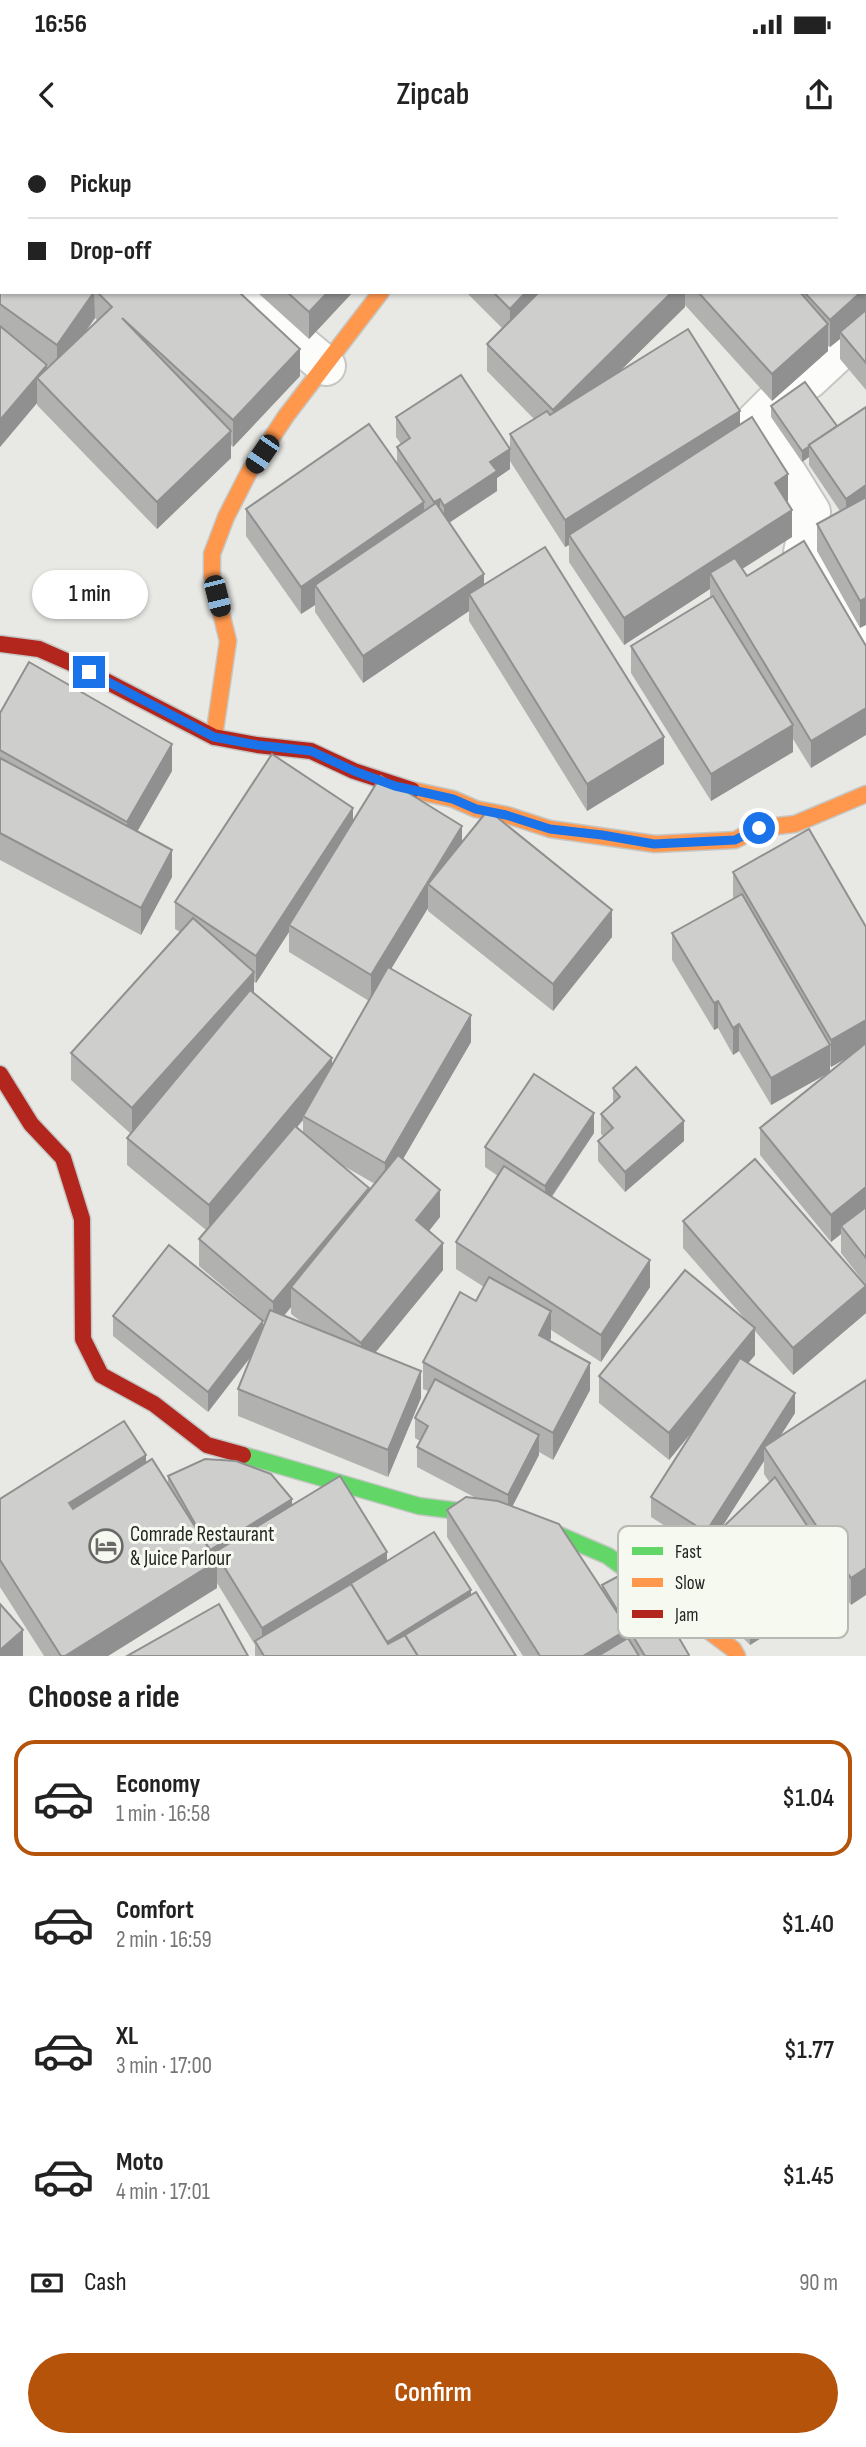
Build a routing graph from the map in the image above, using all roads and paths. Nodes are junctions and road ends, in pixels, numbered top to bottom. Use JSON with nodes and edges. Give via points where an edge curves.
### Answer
{"nodes":[{"id":1,"x":240,"y":294,"type":"edge"},
{"id":2,"x":380,"y":294,"type":"edge"},
{"id":3,"x":866,"y":326,"type":"edge"},
{"id":4,"x":326,"y":366,"type":"junction"},
{"id":5,"x":0,"y":645,"type":"edge"},
{"id":6,"x":866,"y":654,"type":"edge"},
{"id":7,"x":214,"y":737,"type":"junction"},
{"id":8,"x":866,"y":794,"type":"edge"},
{"id":9,"x":0,"y":1074,"type":"edge"},
{"id":10,"x":618,"y":1564,"type":"edge"},
{"id":11,"x":717,"y":1638,"type":"edge"},
{"id":12,"x":737,"y":1656,"type":"edge"}],
"edges":[{"from":1,"to":4,"type":"street"},
{"from":2,"to":4,"type":"street"},
{"from":3,"to":6,"type":"street","via":[[755,422],[811,512],[803,553]]},
{"from":4,"to":7,"type":"street","via":[[249,472],[212,554],[212,576],[228,641]]},
{"from":5,"to":7,"type":"street","via":[[38,649]]},
{"from":7,"to":8,"type":"street","via":[[311,751],[395,786],[550,829],[654,844],[735,840],[759,828],[795,824]]},
{"from":9,"to":10,"type":"street","via":[[31,1124],[63,1158],[82,1219],[83,1339],[101,1375],[153,1404],[207,1445],[419,1506],[522,1519]]},
{"from":11,"to":12,"type":"street"}]}
